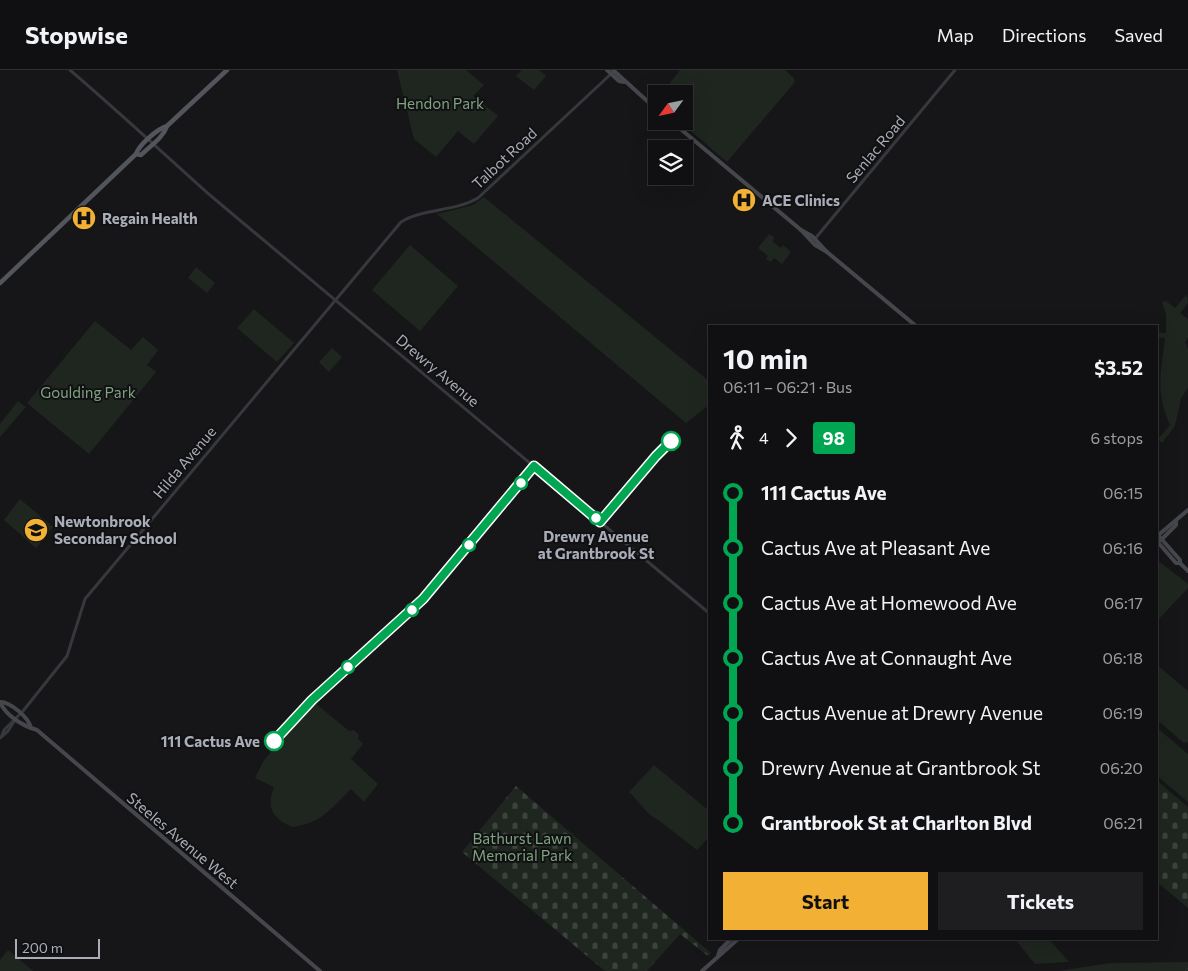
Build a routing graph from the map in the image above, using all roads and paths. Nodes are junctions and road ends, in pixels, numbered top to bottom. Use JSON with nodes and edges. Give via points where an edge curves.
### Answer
{"nodes":[{"id":1,"x":70,"y":70,"type":"edge"},
{"id":2,"x":227,"y":70,"type":"edge"},
{"id":3,"x":233,"y":70,"type":"edge"},
{"id":4,"x":607,"y":70,"type":"edge"},
{"id":5,"x":955,"y":70,"type":"edge"},
{"id":6,"x":613,"y":72,"type":"edge"},
{"id":7,"x":648,"y":102,"type":"edge"},
{"id":8,"x":167,"y":126,"type":"junction"},
{"id":9,"x":682,"y":130,"type":"edge"},
{"id":10,"x":150,"y":139,"type":"junction"},
{"id":11,"x":154,"y":143,"type":"junction"},
{"id":12,"x":136,"y":154,"type":"junction"},
{"id":13,"x":392,"y":232,"type":"joint"},
{"id":14,"x":814,"y":240,"type":"junction"},
{"id":15,"x":0,"y":283,"type":"edge"},
{"id":16,"x":336,"y":300,"type":"junction"},
{"id":17,"x":915,"y":325,"type":"edge"},
{"id":18,"x":1188,"y":510,"type":"edge"},
{"id":19,"x":1158,"y":538,"type":"edge"},
{"id":20,"x":1158,"y":540,"type":"edge"},
{"id":21,"x":1188,"y":571,"type":"edge"},
{"id":22,"x":708,"y":612,"type":"edge"},
{"id":23,"x":0,"y":702,"type":"edge"},
{"id":24,"x":20,"y":714,"type":"junction"},
{"id":25,"x":16,"y":719,"type":"junction"},
{"id":26,"x":31,"y":728,"type":"junction"},
{"id":27,"x":1,"y":736,"type":"edge"},
{"id":28,"x":730,"y":940,"type":"edge"},
{"id":29,"x":737,"y":940,"type":"edge"},
{"id":30,"x":718,"y":956,"type":"junction"},
{"id":31,"x":320,"y":971,"type":"edge"},
{"id":32,"x":702,"y":971,"type":"edge"}],
"edges":[{"from":1,"to":10,"type":"street","name":"Drewry Avenue"},
{"from":2,"to":3,"type":"main road"},
{"from":2,"to":8,"type":"main road"},
{"from":4,"to":6,"type":"main road"},
{"from":5,"to":14,"type":"street","name":"Senlac Road"},
{"from":6,"to":7,"type":"main road"},
{"from":6,"to":13,"type":"street","name":"Talbot Road","via":[[478,198],[412,217],[401,222]]},
{"from":8,"to":10,"type":"main road"},
{"from":8,"to":11,"type":"main road"},
{"from":9,"to":14,"type":"main road"},
{"from":10,"to":11,"type":"street","name":"Drewry Avenue"},
{"from":10,"to":12,"type":"main road","via":[[138,148]]},
{"from":11,"to":12,"type":"main road","via":[[141,154]]},
{"from":11,"to":16,"type":"street","name":"Drewry Avenue","via":[[211,196]]},
{"from":12,"to":15,"type":"main road"},
{"from":13,"to":16,"type":"street","name":"Hilda Avenue"},
{"from":14,"to":17,"type":"main road","via":[[821,250]]},
{"from":16,"to":22,"type":"street","name":"Drewry Avenue"},
{"from":16,"to":24,"type":"street","name":"Hilda Avenue","via":[[85,599],[67,656]]},
{"from":18,"to":19,"type":"main road"},
{"from":20,"to":21,"type":"main road"},
{"from":23,"to":24,"type":"main road","name":"Steeles Avenue West","via":[[5,702]]},
{"from":23,"to":25,"type":"main road","name":"Steeles Avenue West"},
{"from":24,"to":25,"type":"street","name":"Hilda Avenue"},
{"from":24,"to":26,"type":"main road","name":"Steeles Avenue West","via":[[30,722]]},
{"from":25,"to":26,"type":"main road","name":"Steeles Avenue West"},
{"from":25,"to":27,"type":"street","name":"Hilda Avenue"},
{"from":26,"to":31,"type":"main road","name":"Steeles Avenue West"},
{"from":28,"to":30,"type":"main road"},
{"from":29,"to":30,"type":"main road"},
{"from":30,"to":32,"type":"main road"}]}
